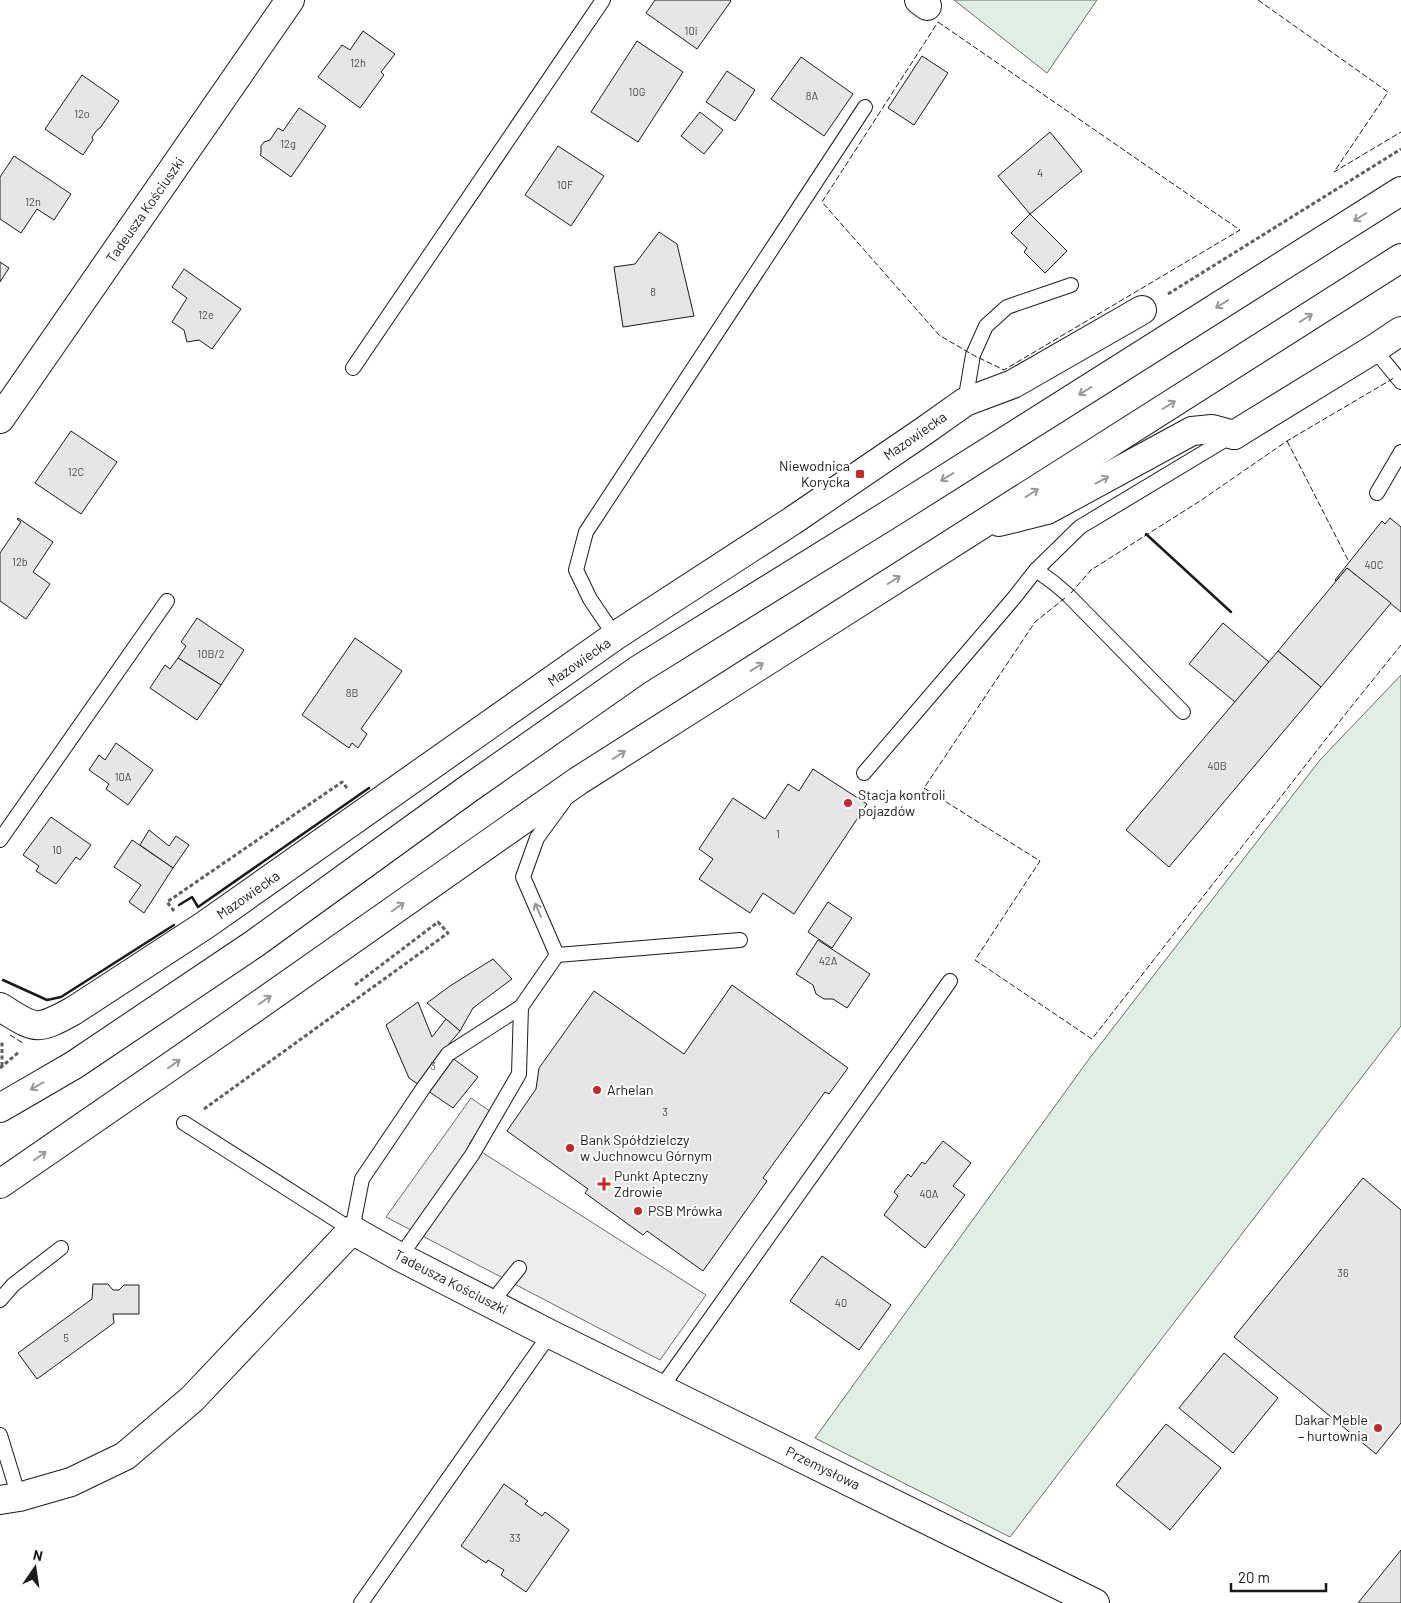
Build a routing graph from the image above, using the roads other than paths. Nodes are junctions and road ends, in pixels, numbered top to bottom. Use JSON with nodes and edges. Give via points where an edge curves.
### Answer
{"nodes":[{"id":1,"x":290,"y":0,"type":"edge"},
{"id":2,"x":603,"y":0,"type":"edge"},
{"id":3,"x":865,"y":107,"type":"dead end"},
{"id":4,"x":1401,"y":191,"type":"edge"},
{"id":5,"x":1401,"y":258,"type":"edge"},
{"id":6,"x":1071,"y":285,"type":"dead end"},
{"id":7,"x":1142,"y":310,"type":"road end"},
{"id":8,"x":1401,"y":331,"type":"edge"},
{"id":9,"x":1374,"y":349,"type":"junction"},
{"id":10,"x":353,"y":368,"type":"dead end"},
{"id":11,"x":1401,"y":382,"type":"edge"},
{"id":12,"x":965,"y":402,"type":"junction"},
{"id":13,"x":0,"y":419,"type":"edge"},
{"id":14,"x":1234,"y":435,"type":"junction"},
{"id":15,"x":1401,"y":452,"type":"edge"},
{"id":16,"x":1377,"y":493,"type":"dead end"},
{"id":17,"x":976,"y":528,"type":"junction"},
{"id":18,"x":1036,"y":570,"type":"junction"},
{"id":19,"x":167,"y":601,"type":"dead end"},
{"id":20,"x":615,"y":636,"type":"junction"},
{"id":21,"x":1183,"y":712,"type":"dead end"},
{"id":22,"x":864,"y":772,"type":"dead end"},
{"id":23,"x":578,"y":781,"type":"junction"},
{"id":24,"x":0,"y":840,"type":"edge"},
{"id":25,"x":740,"y":940,"type":"dead end"},
{"id":26,"x":557,"y":955,"type":"junction"},
{"id":27,"x":950,"y":981,"type":"dead end"},
{"id":28,"x":521,"y":1007,"type":"junction"},
{"id":29,"x":0,"y":1008,"type":"edge"},
{"id":30,"x":0,"y":1108,"type":"edge"},
{"id":31,"x":184,"y":1123,"type":"road end"},
{"id":32,"x":0,"y":1184,"type":"edge"},
{"id":33,"x":352,"y":1230,"type":"junction"},
{"id":34,"x":61,"y":1248,"type":"dead end"},
{"id":35,"x":400,"y":1257,"type":"junction"},
{"id":36,"x":519,"y":1268,"type":"dead end"},
{"id":37,"x":0,"y":1300,"type":"edge"},
{"id":38,"x":491,"y":1303,"type":"junction"},
{"id":39,"x":550,"y":1334,"type":"junction"},
{"id":40,"x":660,"y":1388,"type":"junction"},
{"id":41,"x":0,"y":1435,"type":"edge"},
{"id":42,"x":10,"y":1499,"type":"edge"},
{"id":43,"x":361,"y":1603,"type":"edge"},
{"id":44,"x":1095,"y":1603,"type":"edge"}],
"edges":[{"from":1,"to":13,"type":"main road","name":"Tadeusza Kościuszki"},
{"from":2,"to":10,"type":"lane"},
{"from":3,"to":20,"type":"lane","via":[[586,532],[576,570],[590,600]]},
{"from":4,"to":30,"type":"main road","one_way":true,"via":[[638,670],[254,944],[74,1065]]},
{"from":17,"to":5,"type":"main road","one_way":true},
{"from":6,"to":12,"type":"lane","via":[[1007,307],[986,326],[973,355]]},
{"from":7,"to":12,"type":"main road","name":"Mazowiecka","via":[[1013,384]]},
{"from":8,"to":9,"type":"main road"},
{"from":9,"to":11,"type":"lane"},
{"from":9,"to":14,"type":"main road"},
{"from":12,"to":20,"type":"main road","name":"Mazowiecka","via":[[792,521]]},
{"from":17,"to":14,"type":"main road","one_way":true,"via":[[1047,510],[1192,431],[1212,429]]},
{"from":14,"to":18,"type":"lane","via":[[1080,528]]},
{"from":15,"to":16,"type":"lane"},
{"from":23,"to":17,"type":"main road","one_way":true},
{"from":18,"to":21,"type":"lane","via":[[1068,596]]},
{"from":18,"to":22,"type":"lane"},
{"from":19,"to":24,"type":"lane"},
{"from":20,"to":29,"type":"main road","name":"Mazowiecka","via":[[205,925],[73,1011],[51,1023],[37,1026],[27,1024]]},
{"from":26,"to":23,"type":"lane","one_way":true,"via":[[524,877],[537,838]]},
{"from":32,"to":23,"type":"main road","one_way":true},
{"from":25,"to":26,"type":"lane"},
{"from":26,"to":28,"type":"lane"},
{"from":27,"to":40,"type":"lane"},
{"from":28,"to":33,"type":"lane","via":[[448,1054],[438,1067],[362,1179]]},
{"from":28,"to":35,"type":"lane","via":[[519,1074],[472,1155]]},
{"from":31,"to":33,"type":"lane"},
{"from":33,"to":35,"type":"main road","name":"Tadeusza Kościuszki"},
{"from":33,"to":42,"type":"main road","via":[[192,1399],[125,1456],[71,1482]]},
{"from":34,"to":37,"type":"lane","via":[[13,1284]]},
{"from":35,"to":38,"type":"main road","name":"Tadeusza Kościuszki"},
{"from":36,"to":38,"type":"lane"},
{"from":38,"to":39,"type":"main road","name":"Tadeusza Kościuszki"},
{"from":39,"to":40,"type":"main road","name":"Przemysłowa"},
{"from":39,"to":43,"type":"lane"},
{"from":40,"to":44,"type":"main road","name":"Przemysłowa"},
{"from":41,"to":42,"type":"lane"}]}
